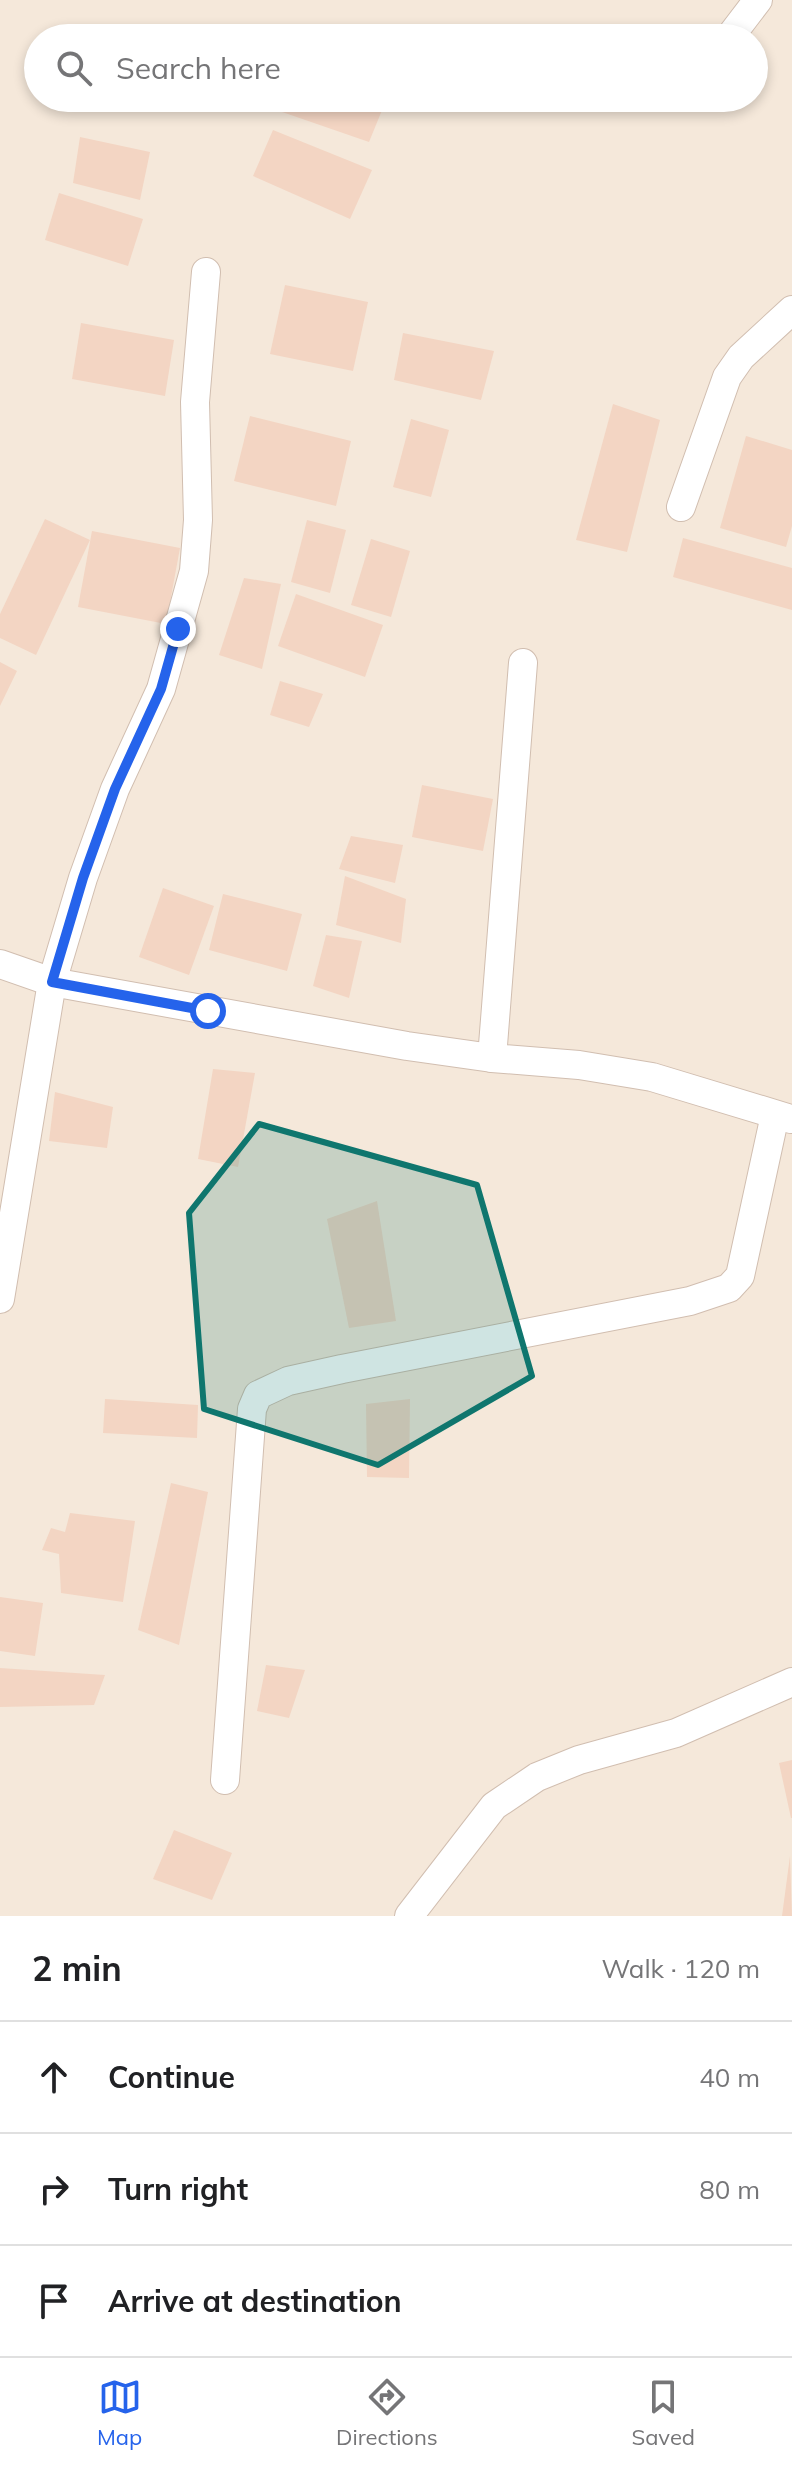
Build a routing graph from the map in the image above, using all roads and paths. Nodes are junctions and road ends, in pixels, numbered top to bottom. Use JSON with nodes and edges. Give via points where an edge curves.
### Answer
{"nodes":[{"id":1,"x":758,"y":0,"type":"edge"},
{"id":2,"x":740,"y":24,"type":"edge"},
{"id":3,"x":206,"y":272,"type":"dead end"},
{"id":4,"x":792,"y":310,"type":"edge"},
{"id":5,"x":681,"y":507,"type":"dead end"},
{"id":6,"x":523,"y":663,"type":"dead end"},
{"id":7,"x":0,"y":964,"type":"edge"},
{"id":8,"x":52,"y":982,"type":"junction"},
{"id":9,"x":492,"y":1058,"type":"junction"},
{"id":10,"x":784,"y":1117,"type":"edge"},
{"id":11,"x":0,"y":1299,"type":"edge"},
{"id":12,"x":792,"y":1682,"type":"edge"},
{"id":13,"x":225,"y":1780,"type":"dead end"},
{"id":14,"x":409,"y":1916,"type":"edge"}],
"edges":[{"from":1,"to":2,"type":"street"},
{"from":3,"to":8,"type":"street","via":[[195,402],[194,571],[161,689],[115,789]]},
{"from":4,"to":5,"type":"street","via":[[727,377]]},
{"from":6,"to":9,"type":"street"},
{"from":7,"to":8,"type":"street"},
{"from":8,"to":9,"type":"street"},
{"from":8,"to":11,"type":"street"},
{"from":9,"to":10,"type":"street","via":[[652,1077]]},
{"from":10,"to":13,"type":"street","via":[[740,1276],[729,1288],[690,1301],[288,1381],[258,1395],[252,1409]]},
{"from":12,"to":14,"type":"street","via":[[676,1733],[537,1777],[494,1806]]}]}
